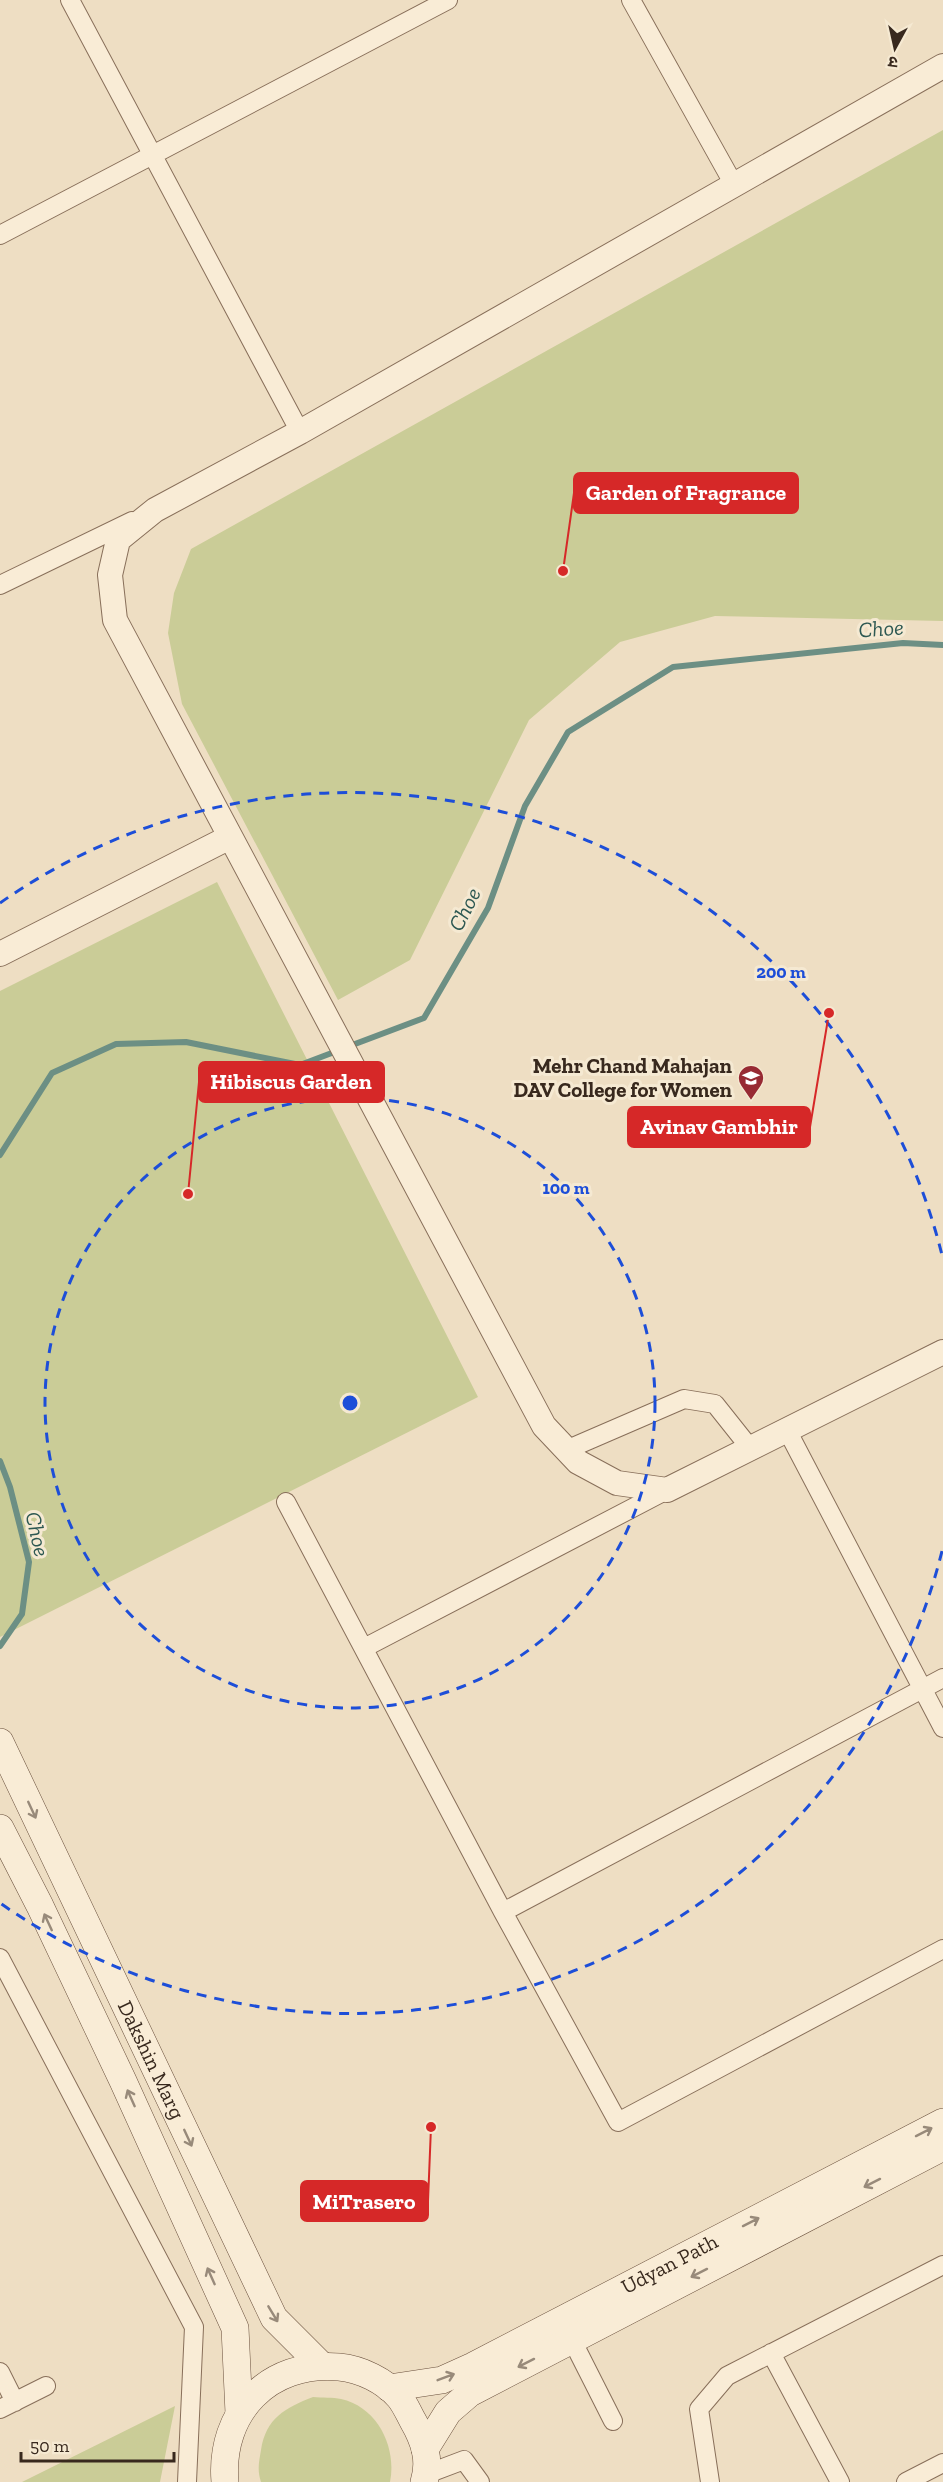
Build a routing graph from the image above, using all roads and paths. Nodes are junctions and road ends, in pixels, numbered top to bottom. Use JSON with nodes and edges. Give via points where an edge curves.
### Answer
{"nodes":[{"id":1,"x":70,"y":0,"type":"edge"},
{"id":2,"x":448,"y":0,"type":"edge"},
{"id":3,"x":631,"y":0,"type":"edge"},
{"id":4,"x":943,"y":66,"type":"edge"},
{"id":5,"x":153,"y":155,"type":"junction"},
{"id":6,"x":733,"y":183,"type":"junction"},
{"id":7,"x":0,"y":235,"type":"edge"},
{"id":8,"x":300,"y":432,"type":"junction"},
{"id":9,"x":155,"y":510,"type":"junction"},
{"id":10,"x":0,"y":585,"type":"edge"},
{"id":11,"x":230,"y":837,"type":"junction"},
{"id":12,"x":0,"y":954,"type":"edge"},
{"id":13,"x":943,"y":1352,"type":"edge"},
{"id":14,"x":787,"y":1430,"type":"junction"},
{"id":15,"x":750,"y":1448,"type":"junction"},
{"id":16,"x":566,"y":1450,"type":"junction"},
{"id":17,"x":667,"y":1490,"type":"junction"},
{"id":18,"x":286,"y":1502,"type":"dead end"},
{"id":19,"x":364,"y":1648,"type":"junction"},
{"id":20,"x":943,"y":1678,"type":"edge"},
{"id":21,"x":922,"y":1689,"type":"junction"},
{"id":22,"x":943,"y":1728,"type":"edge"},
{"id":23,"x":0,"y":1742,"type":"edge"},
{"id":24,"x":0,"y":1828,"type":"edge"},
{"id":25,"x":503,"y":1912,"type":"junction"},
{"id":26,"x":943,"y":1949,"type":"edge"},
{"id":27,"x":0,"y":1958,"type":"edge"},
{"id":28,"x":943,"y":2122,"type":"edge"},
{"id":29,"x":943,"y":2147,"type":"edge"},
{"id":30,"x":943,"y":2265,"type":"edge"},
{"id":31,"x":572,"y":2340,"type":"junction"},
{"id":32,"x":771,"y":2353,"type":"junction"},
{"id":33,"x":322,"y":2366,"type":"junction"},
{"id":34,"x":0,"y":2372,"type":"edge"},
{"id":35,"x":46,"y":2386,"type":"dead end"},
{"id":36,"x":389,"y":2388,"type":"junction"},
{"id":37,"x":7,"y":2405,"type":"edge"},
{"id":38,"x":239,"y":2413,"type":"junction"},
{"id":39,"x":613,"y":2421,"type":"dead end"},
{"id":40,"x":943,"y":2463,"type":"edge"},
{"id":41,"x":425,"y":2468,"type":"edge"},
{"id":42,"x":187,"y":2482,"type":"edge"},
{"id":43,"x":225,"y":2482,"type":"edge"},
{"id":44,"x":480,"y":2482,"type":"edge"},
{"id":45,"x":710,"y":2482,"type":"edge"},
{"id":46,"x":840,"y":2482,"type":"edge"},
{"id":47,"x":906,"y":2482,"type":"edge"}],
"edges":[{"from":1,"to":5,"type":"street"},
{"from":2,"to":5,"type":"street"},
{"from":3,"to":6,"type":"street"},
{"from":4,"to":6,"type":"street"},
{"from":5,"to":7,"type":"street"},
{"from":5,"to":8,"type":"street"},
{"from":6,"to":8,"type":"street"},
{"from":8,"to":9,"type":"street"},
{"from":9,"to":10,"type":"street"},
{"from":9,"to":11,"type":"street","via":[[118,540],[110,575],[115,620]]},
{"from":11,"to":12,"type":"street"},
{"from":11,"to":16,"type":"street","via":[[544,1426]]},
{"from":13,"to":14,"type":"street"},
{"from":14,"to":15,"type":"street"},
{"from":14,"to":21,"type":"street"},
{"from":15,"to":16,"type":"street","via":[[715,1404],[684,1399]]},
{"from":15,"to":17,"type":"street"},
{"from":16,"to":17,"type":"street","via":[[578,1462],[617,1483]]},
{"from":17,"to":19,"type":"street"},
{"from":18,"to":19,"type":"street"},
{"from":19,"to":25,"type":"street"},
{"from":20,"to":21,"type":"street"},
{"from":21,"to":22,"type":"street"},
{"from":21,"to":25,"type":"street"},
{"from":23,"to":33,"type":"main road","name":"Dakshin Marg","one_way":true,"via":[[274,2318]]},
{"from":38,"to":24,"type":"main road","name":"Dakshin Marg","one_way":true,"via":[[234,2328],[123,2081]]},
{"from":25,"to":26,"type":"street","via":[[618,2122]]},
{"from":27,"to":42,"type":"street","via":[[194,2327]]},
{"from":36,"to":28,"type":"main road","name":"Udyan Path","one_way":true,"via":[[442,2380],[473,2366]]},
{"from":29,"to":31,"type":"main road","name":"Udyan Path","one_way":true},
{"from":30,"to":32,"type":"street"},
{"from":31,"to":39,"type":"street"},
{"from":31,"to":41,"type":"main road","name":"Udyan Path","one_way":true,"via":[[470,2393],[448,2412]]},
{"from":32,"to":45,"type":"street","via":[[727,2376],[699,2409]]},
{"from":32,"to":46,"type":"street"},
{"from":33,"to":36,"type":"main road","via":[[363,2373]]},
{"from":33,"to":38,"type":"main road","via":[[288,2373],[262,2388]]},
{"from":34,"to":37,"type":"street"},
{"from":35,"to":37,"type":"street"},
{"from":36,"to":41,"type":"main road","via":[[400,2398],[423,2438]]},
{"from":38,"to":43,"type":"main road","via":[[225,2452]]},
{"from":40,"to":47,"type":"street"},
{"from":41,"to":44,"type":"street","via":[[464,2460]]}]}
